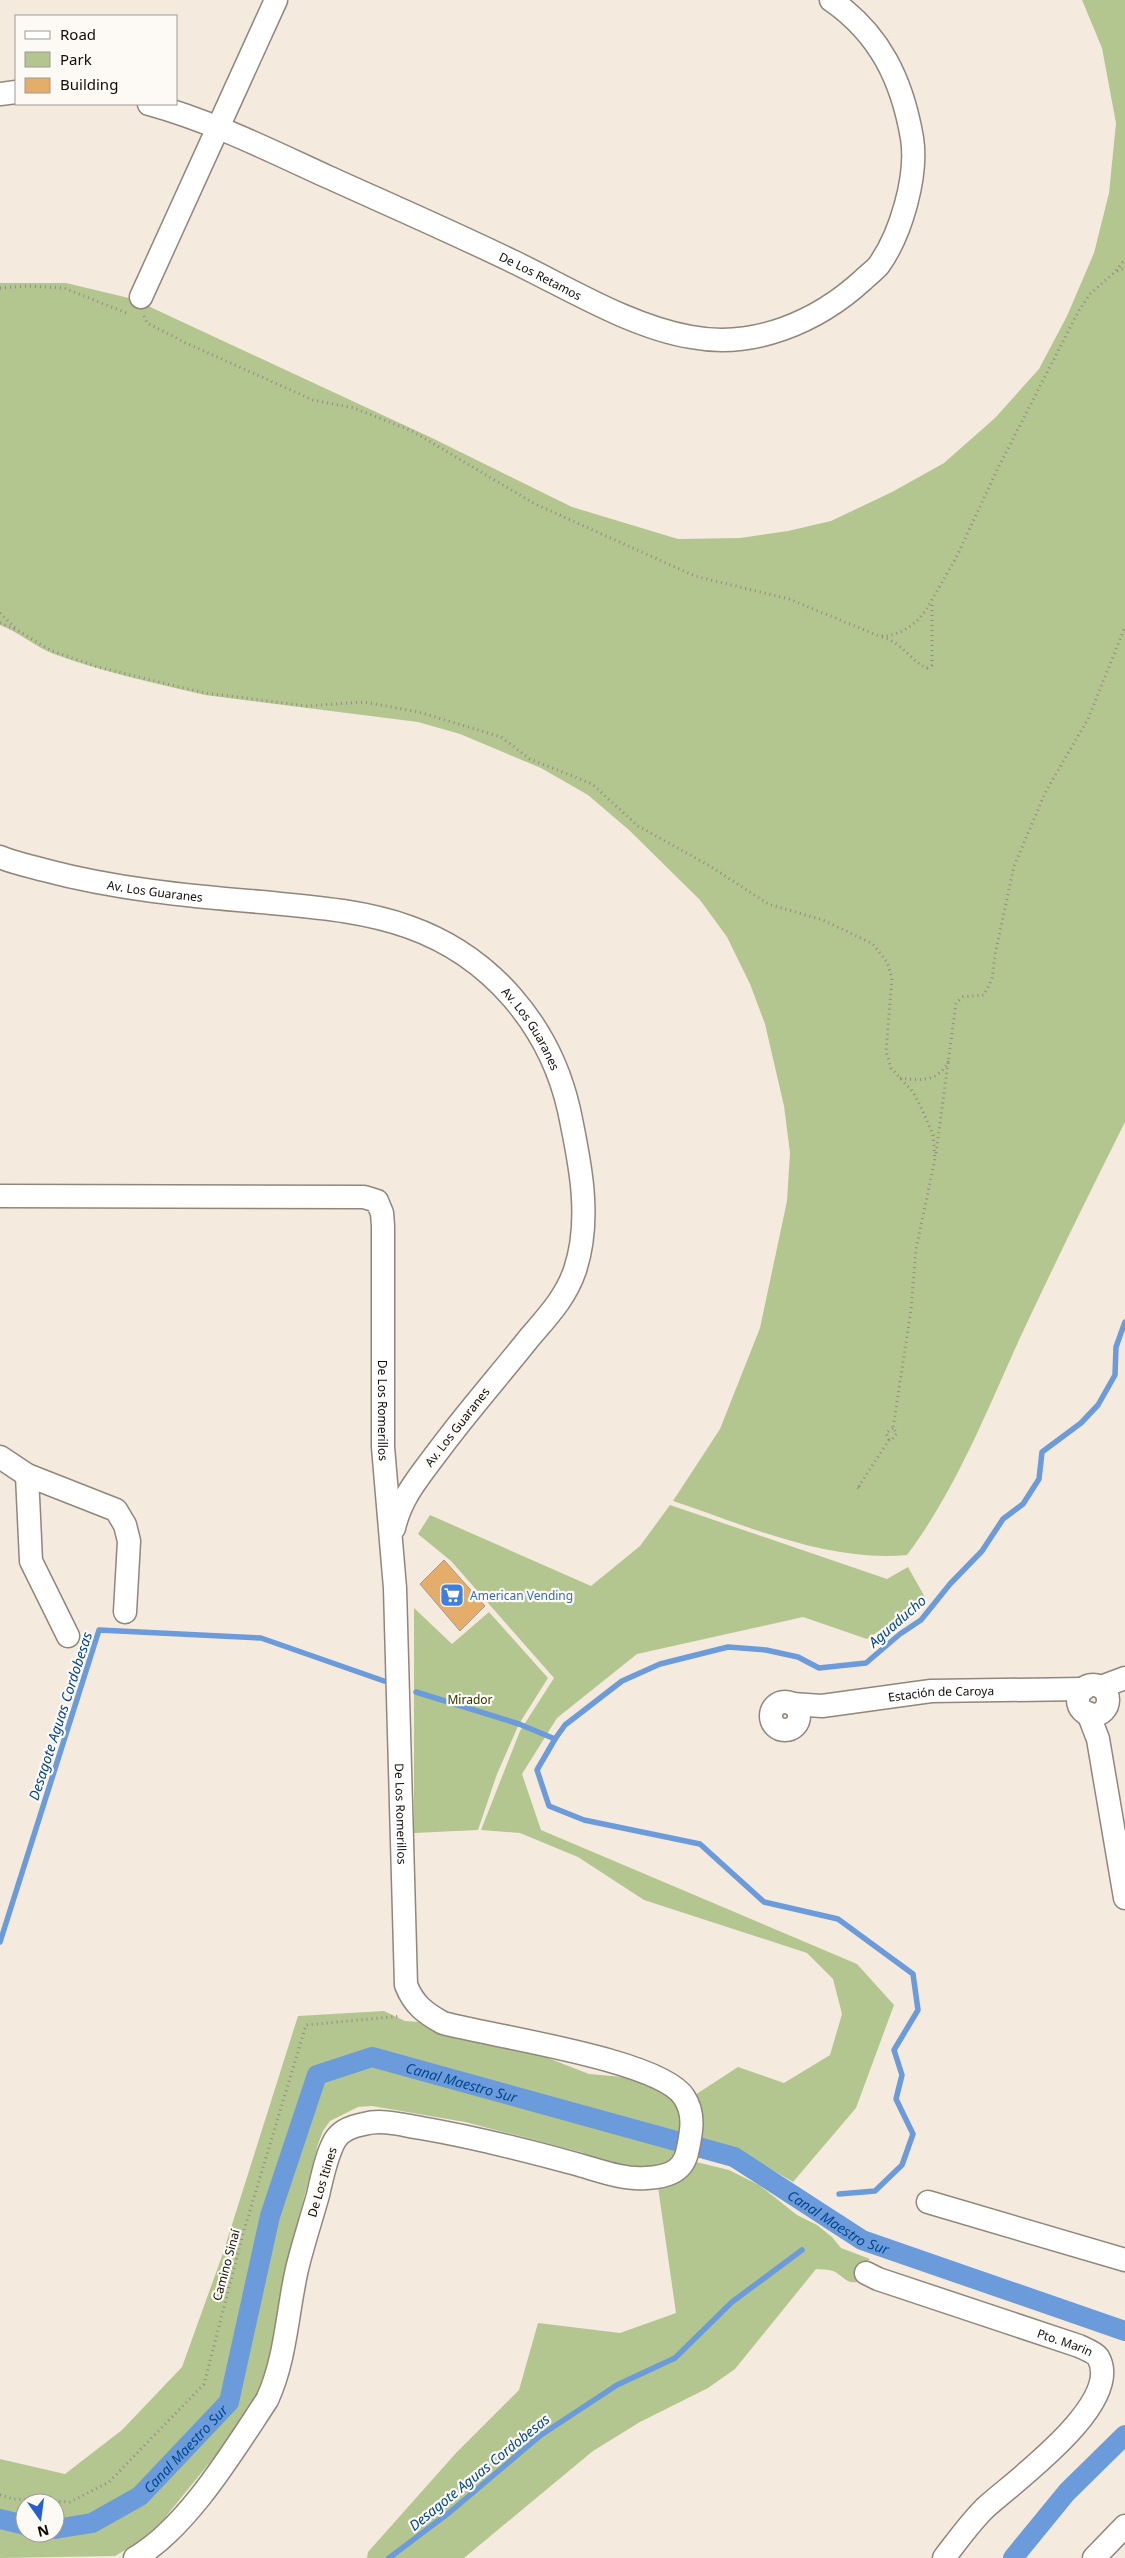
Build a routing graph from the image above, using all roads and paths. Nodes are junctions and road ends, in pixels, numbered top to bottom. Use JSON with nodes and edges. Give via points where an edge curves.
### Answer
{"nodes":[{"id":1,"x":276,"y":0,"type":"edge"},
{"id":2,"x":830,"y":0,"type":"edge"},
{"id":3,"x":15,"y":92,"type":"edge"},
{"id":4,"x":0,"y":94,"type":"edge"},
{"id":5,"x":152,"y":105,"type":"edge"},
{"id":6,"x":218,"y":127,"type":"junction"},
{"id":7,"x":1125,"y":259,"type":"edge"},
{"id":8,"x":1125,"y":268,"type":"edge"},
{"id":9,"x":1116,"y":271,"type":"junction"},
{"id":10,"x":0,"y":288,"type":"edge"},
{"id":11,"x":139,"y":305,"type":"junction"},
{"id":12,"x":933,"y":600,"type":"junction"},
{"id":13,"x":0,"y":613,"type":"edge"},
{"id":14,"x":0,"y":623,"type":"edge"},
{"id":15,"x":1125,"y":627,"type":"edge"},
{"id":16,"x":17,"y":630,"type":"junction"},
{"id":17,"x":880,"y":636,"type":"junction"},
{"id":18,"x":0,"y":857,"type":"edge"},
{"id":19,"x":951,"y":1055,"type":"junction"},
{"id":20,"x":900,"y":1078,"type":"junction"},
{"id":21,"x":935,"y":1160,"type":"junction"},
{"id":22,"x":0,"y":1196,"type":"edge"},
{"id":23,"x":893,"y":1428,"type":"junction"},
{"id":24,"x":888,"y":1440,"type":"junction"},
{"id":25,"x":0,"y":1457,"type":"edge"},
{"id":26,"x":27,"y":1475,"type":"junction"},
{"id":27,"x":859,"y":1486,"type":"dead end"},
{"id":28,"x":392,"y":1536,"type":"junction"},
{"id":29,"x":125,"y":1612,"type":"dead end"},
{"id":30,"x":68,"y":1636,"type":"dead end"},
{"id":31,"x":1125,"y":1678,"type":"edge"},
{"id":32,"x":1125,"y":1700,"type":"edge"},
{"id":33,"x":1091,"y":1701,"type":"junction"},
{"id":34,"x":794,"y":1714,"type":"dead end"},
{"id":35,"x":1125,"y":1898,"type":"edge"},
{"id":36,"x":418,"y":2005,"type":"junction"},
{"id":37,"x":928,"y":2202,"type":"dead end"},
{"id":38,"x":1125,"y":2260,"type":"edge"},
{"id":39,"x":866,"y":2273,"type":"dead end"},
{"id":40,"x":0,"y":2495,"type":"edge"},
{"id":41,"x":1125,"y":2526,"type":"edge"},
{"id":42,"x":136,"y":2558,"type":"edge"},
{"id":43,"x":944,"y":2558,"type":"edge"},
{"id":44,"x":1094,"y":2558,"type":"edge"}],
"edges":[{"from":1,"to":6,"type":"street"},
{"from":2,"to":6,"type":"street","name":"De Los Retamos","via":[[869,34],[890,64],[903,100],[912,171],[902,216],[878,266],[848,293],[812,318],[774,332],[734,340],[692,338],[660,329]]},
{"from":3,"to":4,"type":"street"},
{"from":5,"to":6,"type":"street","name":"De Los Retamos"},
{"from":6,"to":11,"type":"street"},
{"from":7,"to":9,"type":"path"},
{"from":8,"to":9,"type":"path"},
{"from":9,"to":12,"type":"path","via":[[1090,294],[1078,312]]},
{"from":10,"to":11,"type":"path","via":[[64,288],[128,314]]},
{"from":11,"to":17,"type":"path","via":[[148,323],[186,343],[313,400],[354,408],[412,431],[535,504],[695,576],[789,599]]},
{"from":12,"to":17,"type":"path","via":[[917,621],[903,631]]},
{"from":12,"to":17,"type":"path","via":[[932,665],[927,668],[920,665],[903,647]]},
{"from":13,"to":16,"type":"path"},
{"from":14,"to":16,"type":"path"},
{"from":15,"to":19,"type":"path","via":[[1088,719],[1046,791],[1014,866],[988,990],[984,995],[963,998],[956,1003]]},
{"from":16,"to":20,"type":"path","via":[[52,651],[98,667],[174,686],[307,706],[364,702],[420,712],[501,737],[530,759],[592,784],[638,826],[710,866],[768,904],[823,920],[874,944],[892,978],[886,1051],[891,1068]]},
{"from":18,"to":28,"type":"street","name":"Av. Los Guaranes","via":[[110,886],[316,907],[362,914],[408,927],[444,942],[473,961],[509,992],[535,1027],[566,1097],[581,1177],[582,1222],[576,1267],[568,1289],[556,1306],[476,1402],[403,1499]]},
{"from":19,"to":20,"type":"path","via":[[945,1069],[935,1078],[919,1081]]},
{"from":19,"to":21,"type":"path"},
{"from":20,"to":21,"type":"path","via":[[913,1092],[923,1111],[933,1135]]},
{"from":21,"to":23,"type":"path","via":[[916,1249],[911,1310]]},
{"from":22,"to":28,"type":"street","name":"De Los Romerillos","via":[[364,1197],[377,1201],[383,1226],[383,1447]]},
{"from":23,"to":24,"type":"path","via":[[886,1433]]},
{"from":23,"to":24,"type":"path","via":[[896,1438]]},
{"from":24,"to":27,"type":"path"},
{"from":25,"to":26,"type":"street"},
{"from":26,"to":29,"type":"street","via":[[116,1510],[129,1541]]},
{"from":26,"to":30,"type":"street","via":[[31,1561]]},
{"from":28,"to":36,"type":"street","name":"De Los Romerillos","via":[[403,1949],[406,1985]]},
{"from":31,"to":33,"type":"street","name":"Estación de Caroya"},
{"from":32,"to":33,"type":"street","name":"Estación de Caroya"},
{"from":33,"to":34,"type":"street","name":"Estación de Caroya","via":[[1060,1690],[932,1691],[822,1706],[807,1714]]},
{"from":33,"to":35,"type":"street"},
{"from":36,"to":40,"type":"path","name":"Camino Sinaí","via":[[306,2025],[243,2234],[204,2384],[109,2482],[70,2502],[13,2499]]},
{"from":36,"to":42,"type":"street","name":"De Los Itines","via":[[451,2025],[542,2046],[599,2068],[646,2072],[673,2086],[683,2094],[692,2116],[686,2159],[670,2175],[644,2179],[599,2171],[476,2139],[385,2122],[366,2123],[341,2133],[331,2149],[297,2269],[282,2352],[267,2400],[174,2528]]},
{"from":37,"to":38,"type":"street"},
{"from":39,"to":43,"type":"street","name":"Pto. Marin","via":[[1079,2346],[1098,2357],[1102,2366],[1102,2387],[1083,2420],[1064,2441],[985,2508]]},
{"from":41,"to":44,"type":"street"}]}
